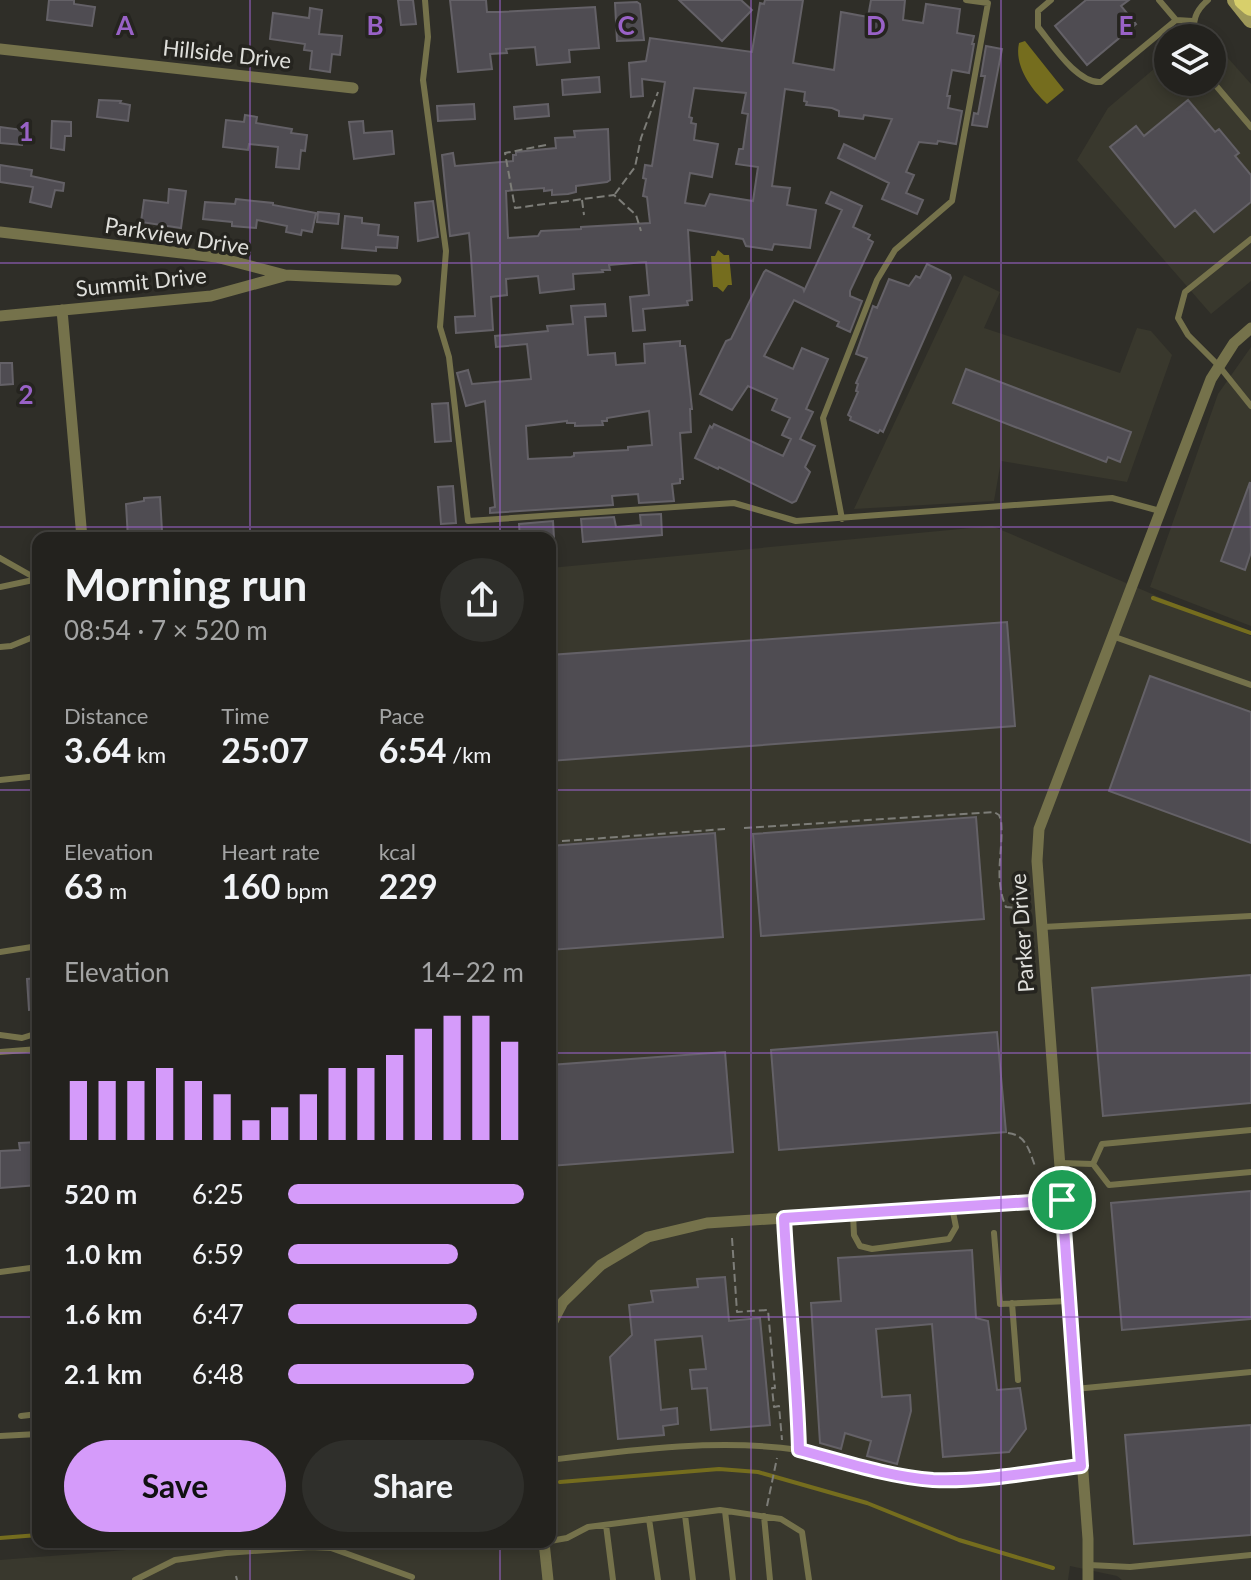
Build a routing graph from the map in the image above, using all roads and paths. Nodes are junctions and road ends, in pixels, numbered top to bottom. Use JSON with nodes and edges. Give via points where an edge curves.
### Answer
{"nodes":[{"id":1,"x":425,"y":0,"type":"edge"},
{"id":2,"x":966,"y":0,"type":"edge"},
{"id":3,"x":1039,"y":0,"type":"edge"},
{"id":4,"x":1051,"y":0,"type":"edge"},
{"id":5,"x":1159,"y":0,"type":"edge"},
{"id":6,"x":1208,"y":0,"type":"edge"},
{"id":7,"x":1235,"y":0,"type":"edge"},
{"id":8,"x":1244,"y":0,"type":"edge"},
{"id":9,"x":1251,"y":6,"type":"edge"},
{"id":10,"x":1038,"y":11,"type":"junction"},
{"id":11,"x":1176,"y":20,"type":"junction"},
{"id":12,"x":1251,"y":20,"type":"edge"},
{"id":13,"x":1193,"y":21,"type":"junction"},
{"id":14,"x":1193,"y":24,"type":"edge"},
{"id":15,"x":0,"y":49,"type":"edge"},
{"id":16,"x":353,"y":88,"type":"dead end"},
{"id":17,"x":658,"y":92,"type":"dead end"},
{"id":18,"x":1225,"y":96,"type":"edge"},
{"id":19,"x":1251,"y":127,"type":"edge"},
{"id":20,"x":546,"y":145,"type":"dead end"},
{"id":21,"x":614,"y":195,"type":"junction"},
{"id":22,"x":582,"y":199,"type":"junction"},
{"id":23,"x":584,"y":215,"type":"dead end"},
{"id":24,"x":641,"y":231,"type":"dead end"},
{"id":25,"x":0,"y":232,"type":"edge"},
{"id":26,"x":1251,"y":239,"type":"edge"},
{"id":27,"x":285,"y":275,"type":"junction"},
{"id":28,"x":396,"y":280,"type":"dead end"},
{"id":29,"x":62,"y":310,"type":"junction"},
{"id":30,"x":0,"y":316,"type":"edge"},
{"id":31,"x":1251,"y":328,"type":"edge"},
{"id":32,"x":1219,"y":366,"type":"junction"},
{"id":33,"x":1251,"y":406,"type":"edge"},
{"id":34,"x":1160,"y":511,"type":"junction"},
{"id":35,"x":842,"y":519,"type":"junction"},
{"id":36,"x":81,"y":532,"type":"edge"},
{"id":37,"x":0,"y":558,"type":"edge"},
{"id":38,"x":32,"y":576,"type":"edge"},
{"id":39,"x":32,"y":580,"type":"edge"},
{"id":40,"x":0,"y":587,"type":"edge"},
{"id":41,"x":1112,"y":636,"type":"junction"},
{"id":42,"x":32,"y":637,"type":"edge"},
{"id":43,"x":0,"y":647,"type":"edge"},
{"id":44,"x":1251,"y":685,"type":"edge"},
{"id":45,"x":32,"y":777,"type":"edge"},
{"id":46,"x":0,"y":780,"type":"edge"},
{"id":47,"x":744,"y":828,"type":"dead end"},
{"id":48,"x":725,"y":829,"type":"dead end"},
{"id":49,"x":556,"y":842,"type":"edge"},
{"id":50,"x":1018,"y":908,"type":"dead end"},
{"id":51,"x":1251,"y":916,"type":"edge"},
{"id":52,"x":1042,"y":927,"type":"junction"},
{"id":53,"x":32,"y":947,"type":"edge"},
{"id":54,"x":0,"y":952,"type":"edge"},
{"id":55,"x":0,"y":1035,"type":"edge"},
{"id":56,"x":32,"y":1035,"type":"edge"},
{"id":57,"x":32,"y":1049,"type":"edge"},
{"id":58,"x":0,"y":1052,"type":"edge"},
{"id":59,"x":1251,"y":1130,"type":"edge"},
{"id":60,"x":1008,"y":1133,"type":"dead end"},
{"id":61,"x":1059,"y":1163,"type":"junction"},
{"id":62,"x":1093,"y":1164,"type":"junction"},
{"id":63,"x":1035,"y":1166,"type":"dead end"},
{"id":64,"x":1251,"y":1172,"type":"edge"},
{"id":65,"x":1062,"y":1200,"type":"junction"},
{"id":66,"x":952,"y":1207,"type":"junction"},
{"id":67,"x":853,"y":1214,"type":"junction"},
{"id":68,"x":784,"y":1218,"type":"junction"},
{"id":69,"x":994,"y":1233,"type":"dead end"},
{"id":70,"x":732,"y":1238,"type":"dead end"},
{"id":71,"x":32,"y":1268,"type":"edge"},
{"id":72,"x":0,"y":1272,"type":"edge"},
{"id":73,"x":1069,"y":1301,"type":"junction"},
{"id":74,"x":1012,"y":1303,"type":"junction"},
{"id":75,"x":556,"y":1315,"type":"edge"},
{"id":76,"x":1251,"y":1372,"type":"edge"},
{"id":77,"x":1018,"y":1380,"type":"dead end"},
{"id":78,"x":1075,"y":1389,"type":"junction"},
{"id":79,"x":32,"y":1415,"type":"edge"},
{"id":80,"x":21,"y":1416,"type":"dead end"},
{"id":81,"x":32,"y":1434,"type":"edge"},
{"id":82,"x":0,"y":1436,"type":"edge"},
{"id":83,"x":782,"y":1440,"type":"dead end"},
{"id":84,"x":799,"y":1450,"type":"junction"},
{"id":85,"x":778,"y":1457,"type":"dead end"},
{"id":86,"x":556,"y":1459,"type":"edge"},
{"id":87,"x":1081,"y":1466,"type":"junction"},
{"id":88,"x":767,"y":1506,"type":"dead end"},
{"id":89,"x":725,"y":1511,"type":"junction"},
{"id":90,"x":685,"y":1515,"type":"junction"},
{"id":91,"x":764,"y":1516,"type":"junction"},
{"id":92,"x":649,"y":1519,"type":"junction"},
{"id":93,"x":606,"y":1525,"type":"junction"},
{"id":94,"x":556,"y":1540,"type":"edge"},
{"id":95,"x":296,"y":1548,"type":"edge"},
{"id":96,"x":331,"y":1548,"type":"edge"},
{"id":97,"x":546,"y":1548,"type":"edge"},
{"id":98,"x":1251,"y":1555,"type":"edge"},
{"id":99,"x":1089,"y":1565,"type":"junction"},
{"id":100,"x":411,"y":1578,"type":"edge"},
{"id":101,"x":135,"y":1580,"type":"edge"},
{"id":102,"x":423,"y":1580,"type":"edge"},
{"id":103,"x":548,"y":1580,"type":"edge"},
{"id":104,"x":613,"y":1580,"type":"edge"},
{"id":105,"x":658,"y":1580,"type":"edge"},
{"id":106,"x":693,"y":1580,"type":"edge"},
{"id":107,"x":733,"y":1580,"type":"edge"},
{"id":108,"x":770,"y":1580,"type":"edge"},
{"id":109,"x":809,"y":1580,"type":"edge"},
{"id":110,"x":1088,"y":1580,"type":"edge"}],
"edges":[{"from":1,"to":35,"type":"lane","via":[[423,80],[446,251],[440,327],[449,357],[468,521],[734,503],[796,521]]},
{"from":2,"to":35,"type":"lane","via":[[988,3],[952,201],[895,250],[877,280],[823,418]]},
{"from":3,"to":10,"type":"lane"},
{"from":4,"to":10,"type":"lane"},
{"from":5,"to":11,"type":"lane"},
{"from":6,"to":13,"type":"lane"},
{"from":7,"to":12,"type":"main road"},
{"from":8,"to":9,"type":"highway"},
{"from":10,"to":11,"type":"lane","via":[[1038,27],[1092,83],[1101,82]]},
{"from":11,"to":13,"type":"lane"},
{"from":13,"to":14,"type":"lane"},
{"from":15,"to":16,"type":"street","name":"Hillside Drive"},
{"from":17,"to":21,"type":"path","via":[[635,167]]},
{"from":18,"to":19,"type":"lane"},
{"from":20,"to":22,"type":"path","via":[[505,153],[515,208]]},
{"from":21,"to":22,"type":"path"},
{"from":21,"to":24,"type":"path","via":[[636,215]]},
{"from":22,"to":23,"type":"path"},
{"from":25,"to":27,"type":"street","name":"Parkview Drive","via":[[216,257]]},
{"from":26,"to":32,"type":"lane","via":[[1185,292],[1178,318]]},
{"from":27,"to":28,"type":"street","name":"Parkview Drive"},
{"from":27,"to":29,"type":"street","name":"Summit Drive","via":[[211,296]]},
{"from":29,"to":30,"type":"street","name":"Summit Drive"},
{"from":29,"to":36,"type":"street"},
{"from":31,"to":32,"type":"street","name":"Parker Drive"},
{"from":32,"to":33,"type":"lane"},
{"from":32,"to":34,"type":"street","name":"Parker Drive"},
{"from":34,"to":35,"type":"lane","via":[[1112,498]]},
{"from":34,"to":41,"type":"street","name":"Parker Drive"},
{"from":37,"to":38,"type":"lane"},
{"from":39,"to":40,"type":"lane"},
{"from":41,"to":44,"type":"lane"},
{"from":41,"to":52,"type":"street","name":"Parker Drive","via":[[1039,829]]},
{"from":42,"to":43,"type":"lane"},
{"from":45,"to":46,"type":"lane"},
{"from":47,"to":50,"type":"path","via":[[994,812],[1001,820],[1003,901],[1006,907]]},
{"from":48,"to":49,"type":"path"},
{"from":51,"to":52,"type":"lane"},
{"from":52,"to":61,"type":"street","name":"Parker Drive"},
{"from":53,"to":54,"type":"lane"},
{"from":55,"to":56,"type":"lane"},
{"from":57,"to":58,"type":"lane"},
{"from":59,"to":62,"type":"lane","via":[[1102,1144]]},
{"from":60,"to":63,"type":"path","via":[[1023,1139]]},
{"from":61,"to":62,"type":"lane"},
{"from":61,"to":65,"type":"street","name":"Parker Drive"},
{"from":62,"to":64,"type":"lane","via":[[1109,1185]]},
{"from":65,"to":66,"type":"street"},
{"from":65,"to":73,"type":"street","name":"Parker Drive"},
{"from":66,"to":67,"type":"street"},
{"from":66,"to":67,"type":"lane","via":[[956,1227],[949,1239],[872,1249],[860,1246],[854,1235]]},
{"from":67,"to":68,"type":"street"},
{"from":68,"to":75,"type":"street","via":[[707,1223],[648,1237],[601,1265]]},
{"from":68,"to":84,"type":"lane"},
{"from":69,"to":74,"type":"lane","via":[[1000,1304]]},
{"from":70,"to":83,"type":"path","via":[[737,1312],[768,1310],[774,1407],[779,1406]]},
{"from":71,"to":72,"type":"lane"},
{"from":73,"to":74,"type":"lane"},
{"from":73,"to":78,"type":"street","name":"Parker Drive"},
{"from":74,"to":77,"type":"lane"},
{"from":76,"to":78,"type":"lane"},
{"from":78,"to":87,"type":"street","name":"Parker Drive"},
{"from":79,"to":80,"type":"lane"},
{"from":81,"to":82,"type":"lane"},
{"from":84,"to":86,"type":"lane","via":[[698,1445]]},
{"from":84,"to":87,"type":"lane","via":[[931,1480]]},
{"from":85,"to":88,"type":"path"},
{"from":87,"to":99,"type":"street","name":"Parker Drive"},
{"from":89,"to":90,"type":"lane"},
{"from":89,"to":91,"type":"lane"},
{"from":89,"to":107,"type":"lane"},
{"from":90,"to":92,"type":"lane"},
{"from":90,"to":106,"type":"lane"},
{"from":91,"to":108,"type":"lane"},
{"from":91,"to":109,"type":"lane","via":[[802,1532]]},
{"from":92,"to":93,"type":"lane"},
{"from":92,"to":105,"type":"lane"},
{"from":93,"to":94,"type":"lane"},
{"from":93,"to":104,"type":"lane"},
{"from":95,"to":101,"type":"lane","via":[[175,1560]]},
{"from":96,"to":100,"type":"lane"},
{"from":97,"to":103,"type":"street"},
{"from":98,"to":99,"type":"lane","via":[[1130,1567]]},
{"from":99,"to":110,"type":"street","name":"Parker Drive"},
{"from":100,"to":102,"type":"lane"}]}
